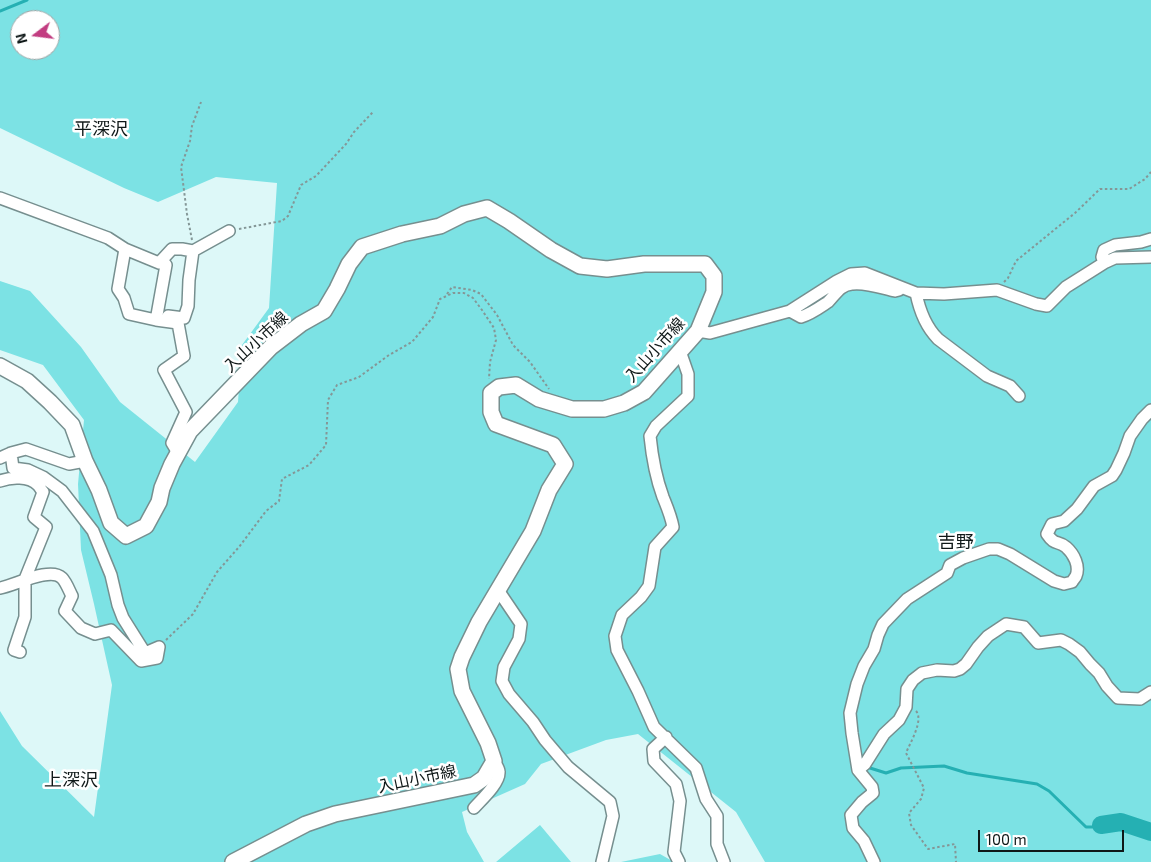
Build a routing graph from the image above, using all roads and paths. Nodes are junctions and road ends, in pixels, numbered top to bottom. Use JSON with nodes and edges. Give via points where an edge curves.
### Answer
{"nodes":[{"id":1,"x":201,"y":102,"type":"dead end"},
{"id":2,"x":373,"y":112,"type":"dead end"},
{"id":3,"x":1151,"y":172,"type":"edge"},
{"id":4,"x":0,"y":198,"type":"edge"},
{"id":5,"x":229,"y":231,"type":"joint"},
{"id":6,"x":1151,"y":239,"type":"edge"},
{"id":7,"x":125,"y":249,"type":"junction"},
{"id":8,"x":193,"y":252,"type":"junction"},
{"id":9,"x":1151,"y":257,"type":"edge"},
{"id":10,"x":162,"y":260,"type":"junction"},
{"id":11,"x":1104,"y":263,"type":"junction"},
{"id":12,"x":990,"y":290,"type":"junction"},
{"id":13,"x":916,"y":293,"type":"junction"},
{"id":14,"x":446,"y":296,"type":"junction"},
{"id":15,"x":156,"y":318,"type":"junction"},
{"id":16,"x":698,"y":331,"type":"junction"},
{"id":17,"x":680,"y":351,"type":"junction"},
{"id":18,"x":0,"y":366,"type":"edge"},
{"id":19,"x":499,"y":387,"type":"junction"},
{"id":20,"x":550,"y":390,"type":"dead end"},
{"id":21,"x":1019,"y":396,"type":"dead end"},
{"id":22,"x":1151,"y":410,"type":"edge"},
{"id":23,"x":11,"y":453,"type":"junction"},
{"id":24,"x":178,"y":453,"type":"junction"},
{"id":25,"x":0,"y":458,"type":"edge"},
{"id":26,"x":85,"y":461,"type":"junction"},
{"id":27,"x":0,"y":481,"type":"edge"},
{"id":28,"x":25,"y":579,"type":"junction"},
{"id":29,"x":0,"y":588,"type":"edge"},
{"id":30,"x":498,"y":590,"type":"junction"},
{"id":31,"x":159,"y":647,"type":"junction"},
{"id":32,"x":20,"y":652,"type":"dead end"},
{"id":33,"x":1151,"y":692,"type":"edge"},
{"id":34,"x":906,"y":707,"type":"junction"},
{"id":35,"x":666,"y":737,"type":"junction"},
{"id":36,"x":494,"y":761,"type":"junction"},
{"id":37,"x":858,"y":770,"type":"junction"},
{"id":38,"x":474,"y":808,"type":"dead end"},
{"id":39,"x":234,"y":862,"type":"edge"},
{"id":40,"x":602,"y":862,"type":"edge"},
{"id":41,"x":679,"y":862,"type":"edge"},
{"id":42,"x":724,"y":862,"type":"edge"},
{"id":43,"x":874,"y":862,"type":"edge"},
{"id":44,"x":956,"y":862,"type":"edge"}],
"edges":[{"from":1,"to":8,"type":"path","via":[[181,167]]},
{"from":2,"to":5,"type":"path","via":[[316,176],[301,185],[288,216],[282,221]]},
{"from":3,"to":12,"type":"path","via":[[1129,189],[1100,189],[1075,214],[1016,261],[1008,278],[991,286]]},
{"from":4,"to":7,"type":"street","via":[[108,238]]},
{"from":5,"to":8,"type":"street"},
{"from":6,"to":11,"type":"street","via":[[1104,250]]},
{"from":7,"to":10,"type":"street","via":[[159,263]]},
{"from":7,"to":15,"type":"street","via":[[118,289],[129,314]]},
{"from":8,"to":10,"type":"street","via":[[172,249]]},
{"from":8,"to":15,"type":"street","via":[[184,318]]},
{"from":9,"to":11,"type":"street","via":[[1115,258]]},
{"from":10,"to":15,"type":"street","via":[[166,265]]},
{"from":11,"to":12,"type":"street","via":[[1066,287],[1047,306]]},
{"from":12,"to":13,"type":"street"},
{"from":13,"to":16,"type":"street","via":[[865,273],[851,274],[790,311],[710,333]]},
{"from":13,"to":21,"type":"street","via":[[932,333],[938,339],[987,376],[1010,386]]},
{"from":14,"to":19,"type":"path","via":[[464,293],[473,298],[494,328],[496,340],[489,379],[491,385]]},
{"from":14,"to":20,"type":"path","via":[[452,287],[481,294],[514,345]]},
{"from":14,"to":31,"type":"path","via":[[440,299],[434,317],[412,342],[359,377],[337,385],[328,400],[326,445],[309,465],[282,479],[279,501],[266,511],[217,572],[193,614]]},
{"from":15,"to":24,"type":"street","via":[[178,323],[184,356],[164,370],[186,412],[172,443]]},
{"from":16,"to":17,"type":"main road","name":"入山小市線"},
{"from":16,"to":24,"type":"main road","name":"入山小市線","via":[[714,292],[714,276],[705,264],[644,264],[607,269],[580,266],[487,208],[464,214],[440,226],[362,247],[324,311],[301,324],[271,348],[190,431]]},
{"from":17,"to":19,"type":"main road","name":"入山小市線","via":[[644,392],[604,409],[572,409],[539,399],[516,385]]},
{"from":17,"to":35,"type":"street","via":[[688,374],[688,396],[656,426],[650,436],[654,463],[673,527],[655,547],[648,586],[622,616],[614,636],[617,650],[654,727]]},
{"from":18,"to":26,"type":"main road","name":"入山小市線","via":[[27,381],[72,425]]},
{"from":19,"to":30,"type":"main road","via":[[492,393],[491,412],[496,424],[553,445],[565,464],[550,490],[533,532]]},
{"from":22,"to":37,"type":"street","via":[[1130,436],[1112,476],[1094,486],[1064,521],[1052,524],[1048,534],[1052,541],[1065,546],[1078,566],[1072,582],[1054,581],[1010,554],[989,549],[950,565],[947,573],[907,599],[883,624],[857,684],[850,713]]},
{"from":23,"to":25,"type":"street"},
{"from":23,"to":26,"type":"street","via":[[26,450],[69,464]]},
{"from":23,"to":31,"type":"street","via":[[13,468],[44,477],[62,491],[93,531],[123,618],[145,653]]},
{"from":24,"to":26,"type":"main road","name":"入山小市線","via":[[146,526],[126,536],[111,523]]},
{"from":27,"to":28,"type":"street","via":[[21,478],[37,484],[42,492],[34,517],[46,527]]},
{"from":28,"to":29,"type":"street"},
{"from":28,"to":31,"type":"street","via":[[54,573],[62,577],[72,596],[65,611],[81,628],[95,634],[111,630],[141,661],[157,658]]},
{"from":28,"to":32,"type":"street","via":[[25,617],[14,650]]},
{"from":30,"to":36,"type":"main road","via":[[458,669],[462,691]]},
{"from":30,"to":40,"type":"street","via":[[521,624],[519,639],[504,667],[502,681],[568,767],[610,802],[613,816]]},
{"from":33,"to":34,"type":"street","via":[[1140,699],[1118,698],[1080,652],[1069,644],[1061,640],[1038,643],[1024,627],[1006,624],[988,636],[960,669],[922,673],[913,680],[906,689]]},
{"from":34,"to":37,"type":"street","via":[[900,720],[884,734],[866,764]]},
{"from":34,"to":44,"type":"path","via":[[914,708],[919,714],[906,753],[924,788],[921,799],[909,813],[911,825],[928,849],[954,844]]},
{"from":35,"to":41,"type":"street","via":[[653,748],[654,761],[676,784],[680,801],[674,852]]},
{"from":35,"to":42,"type":"street","via":[[696,768],[706,799],[717,816],[716,844]]},
{"from":36,"to":38,"type":"street","via":[[499,776]]},
{"from":36,"to":39,"type":"main road","name":"入山小市線","via":[[484,778],[474,785],[335,814],[306,824]]},
{"from":37,"to":43,"type":"street","via":[[873,793],[851,815],[853,828],[864,841]]}]}
